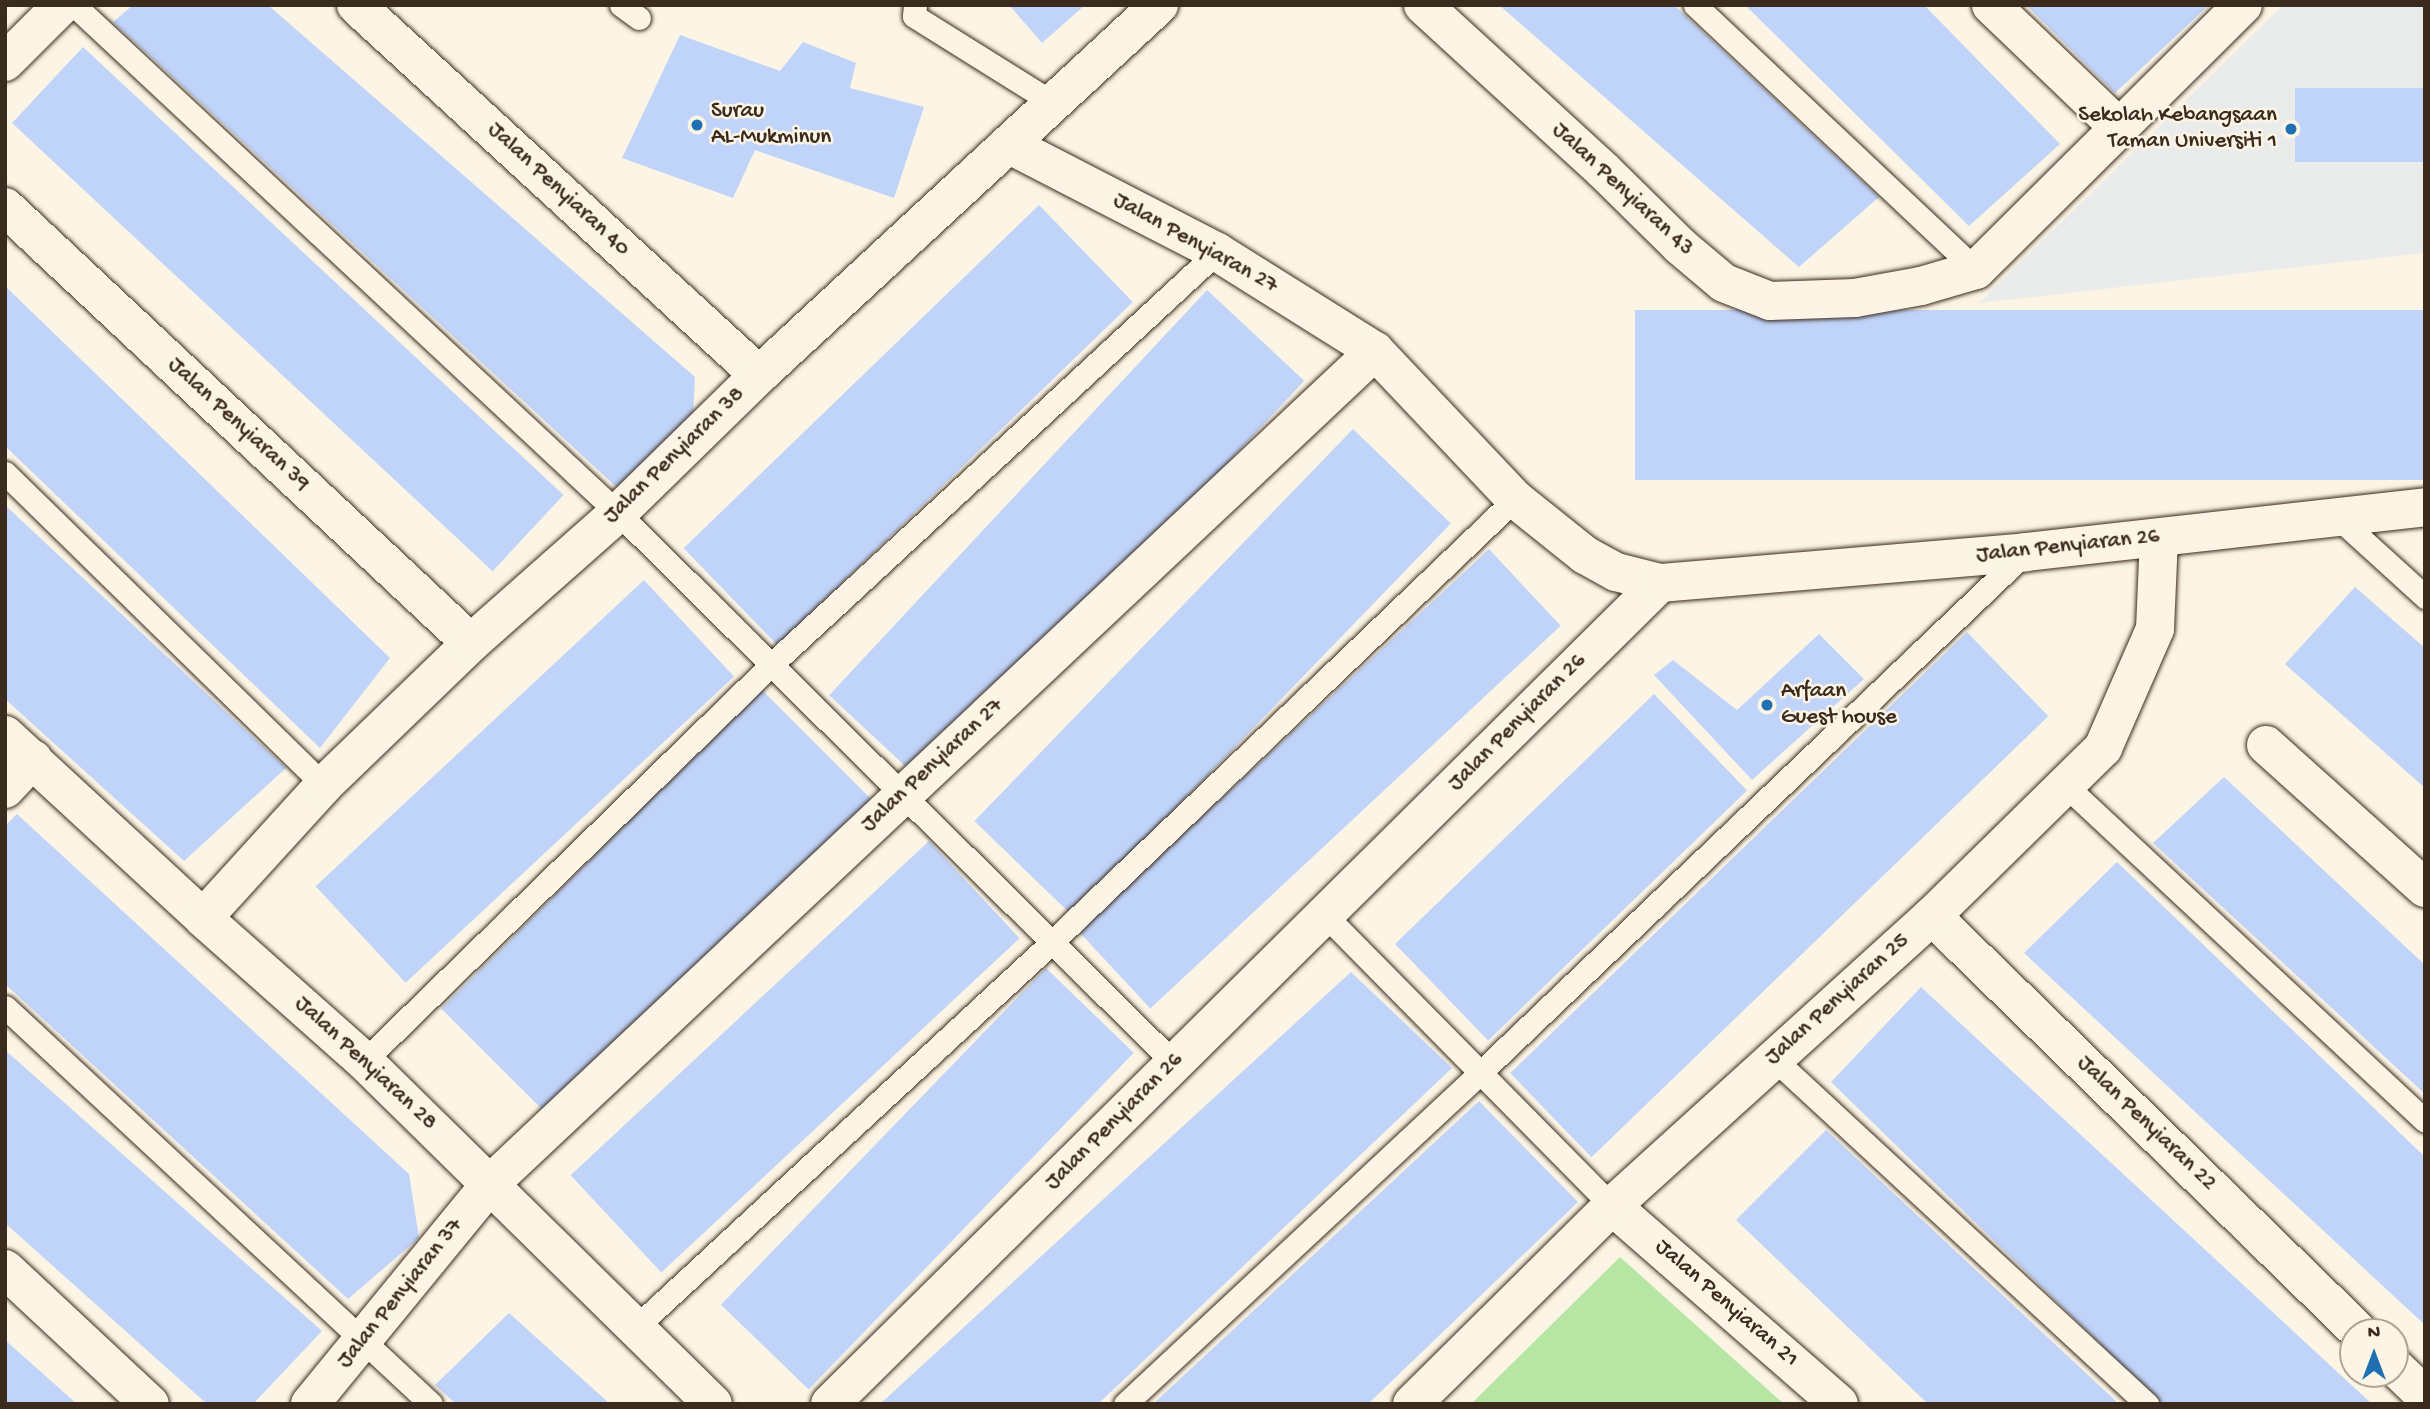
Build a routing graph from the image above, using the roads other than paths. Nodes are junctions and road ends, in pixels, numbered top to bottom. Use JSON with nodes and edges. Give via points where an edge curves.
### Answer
{"nodes":[{"id":1,"x":62,"y":5,"type":"edge"},
{"id":2,"x":74,"y":5,"type":"edge"},
{"id":3,"x":356,"y":5,"type":"edge"},
{"id":4,"x":915,"y":5,"type":"edge"},
{"id":5,"x":1159,"y":5,"type":"edge"},
{"id":6,"x":1423,"y":5,"type":"edge"},
{"id":7,"x":1695,"y":5,"type":"edge"},
{"id":8,"x":1991,"y":5,"type":"edge"},
{"id":9,"x":2243,"y":5,"type":"edge"},
{"id":10,"x":5,"y":62,"type":"edge"},
{"id":11,"x":1055,"y":104,"type":"junction"},
{"id":12,"x":2118,"y":127,"type":"junction"},
{"id":13,"x":1010,"y":145,"type":"junction"},
{"id":14,"x":5,"y":207,"type":"edge"},
{"id":15,"x":1217,"y":252,"type":"junction"},
{"id":16,"x":1976,"y":270,"type":"junction"},
{"id":17,"x":1375,"y":351,"type":"junction"},
{"id":18,"x":759,"y":375,"type":"junction"},
{"id":19,"x":5,"y":473,"type":"edge"},
{"id":20,"x":1515,"y":499,"type":"junction"},
{"id":21,"x":2425,"y":507,"type":"edge"},
{"id":22,"x":618,"y":513,"type":"junction"},
{"id":23,"x":2335,"y":515,"type":"junction"},
{"id":24,"x":2159,"y":538,"type":"junction"},
{"id":25,"x":2026,"y":552,"type":"junction"},
{"id":26,"x":1660,"y":583,"type":"junction"},
{"id":27,"x":2425,"y":597,"type":"edge"},
{"id":28,"x":471,"y":643,"type":"junction"},
{"id":29,"x":772,"y":664,"type":"junction"},
{"id":30,"x":2266,"y":745,"type":"dead end"},
{"id":31,"x":19,"y":747,"type":"edge"},
{"id":32,"x":324,"y":785,"type":"junction"},
{"id":33,"x":2065,"y":785,"type":"junction"},
{"id":34,"x":5,"y":789,"type":"edge"},
{"id":35,"x":903,"y":794,"type":"junction"},
{"id":36,"x":2425,"y":888,"type":"edge"},
{"id":37,"x":1325,"y":915,"type":"junction"},
{"id":38,"x":1932,"y":916,"type":"junction"},
{"id":39,"x":203,"y":918,"type":"junction"},
{"id":40,"x":1051,"y":943,"type":"junction"},
{"id":41,"x":5,"y":1007,"type":"edge"},
{"id":42,"x":1773,"y":1058,"type":"junction"},
{"id":43,"x":364,"y":1061,"type":"junction"},
{"id":44,"x":1174,"y":1063,"type":"junction"},
{"id":45,"x":1481,"y":1072,"type":"junction"},
{"id":46,"x":2425,"y":1121,"type":"edge"},
{"id":47,"x":491,"y":1183,"type":"junction"},
{"id":48,"x":1612,"y":1206,"type":"junction"},
{"id":49,"x":5,"y":1269,"type":"edge"},
{"id":50,"x":2345,"y":1318,"type":"edge"},
{"id":51,"x":635,"y":1328,"type":"junction"},
{"id":52,"x":364,"y":1342,"type":"junction"},
{"id":53,"x":2409,"y":1381,"type":"edge"},
{"id":54,"x":2425,"y":1396,"type":"edge"},
{"id":55,"x":150,"y":1404,"type":"edge"},
{"id":56,"x":310,"y":1404,"type":"edge"},
{"id":57,"x":431,"y":1404,"type":"edge"},
{"id":58,"x":713,"y":1404,"type":"edge"},
{"id":59,"x":830,"y":1404,"type":"edge"},
{"id":60,"x":1125,"y":1404,"type":"edge"},
{"id":61,"x":1412,"y":1404,"type":"edge"},
{"id":62,"x":1839,"y":1404,"type":"edge"},
{"id":63,"x":2147,"y":1404,"type":"edge"}],
"edges":[{"from":1,"to":10,"type":"street"},
{"from":2,"to":22,"type":"lane"},
{"from":3,"to":18,"type":"street","name":"Jalan Penyiaran 40"},
{"from":4,"to":11,"type":"lane","via":[[915,16]]},
{"from":5,"to":11,"type":"street","name":"Jalan Penyiaran 38"},
{"from":6,"to":16,"type":"street","name":"Jalan Penyiaran 43","via":[[1724,283],[1770,301],[1855,298]]},
{"from":7,"to":16,"type":"lane"},
{"from":8,"to":12,"type":"street"},
{"from":9,"to":12,"type":"street"},
{"from":11,"to":13,"type":"street","name":"Jalan Penyiaran 38"},
{"from":12,"to":16,"type":"street"},
{"from":13,"to":15,"type":"street","name":"Jalan Penyiaran 27"},
{"from":13,"to":18,"type":"street","name":"Jalan Penyiaran 38"},
{"from":14,"to":28,"type":"street","name":"Jalan Penyiaran 39"},
{"from":15,"to":17,"type":"street","name":"Jalan Penyiaran 27"},
{"from":15,"to":29,"type":"lane"},
{"from":17,"to":20,"type":"street","name":"Jalan Penyiaran 27"},
{"from":17,"to":35,"type":"street","name":"Jalan Penyiaran 27"},
{"from":18,"to":22,"type":"street","name":"Jalan Penyiaran 38"},
{"from":19,"to":32,"type":"lane"},
{"from":20,"to":26,"type":"street","name":"Jalan Penyiaran 27","via":[[1585,555],[1616,572]]},
{"from":20,"to":40,"type":"lane"},
{"from":21,"to":23,"type":"street","name":"Jalan Penyiaran 26"},
{"from":22,"to":28,"type":"street","name":"Jalan Penyiaran 38"},
{"from":22,"to":29,"type":"lane"},
{"from":23,"to":24,"type":"street","name":"Jalan Penyiaran 26"},
{"from":23,"to":27,"type":"lane"},
{"from":24,"to":25,"type":"street","name":"Jalan Penyiaran 26"},
{"from":24,"to":33,"type":"street","name":"Jalan Penyiaran 25","via":[[2155,629],[2103,748]]},
{"from":25,"to":26,"type":"street","name":"Jalan Penyiaran 26"},
{"from":25,"to":45,"type":"lane"},
{"from":26,"to":37,"type":"street","name":"Jalan Penyiaran 26"},
{"from":28,"to":32,"type":"street","name":"Jalan Penyiaran 38"},
{"from":29,"to":35,"type":"lane"},
{"from":29,"to":43,"type":"lane"},
{"from":30,"to":36,"type":"street"},
{"from":31,"to":34,"type":"street"},
{"from":31,"to":39,"type":"street","name":"Jalan Penyiaran 28"},
{"from":32,"to":39,"type":"street","name":"Jalan Penyiaran 38"},
{"from":33,"to":38,"type":"street","name":"Jalan Penyiaran 25"},
{"from":33,"to":46,"type":"lane"},
{"from":35,"to":40,"type":"lane"},
{"from":35,"to":47,"type":"street","name":"Jalan Penyiaran 27"},
{"from":37,"to":44,"type":"street","name":"Jalan Penyiaran 26"},
{"from":37,"to":45,"type":"lane"},
{"from":38,"to":42,"type":"street","name":"Jalan Penyiaran 25"},
{"from":38,"to":50,"type":"street","name":"Jalan Penyiaran 22"},
{"from":39,"to":43,"type":"street","name":"Jalan Penyiaran 28"},
{"from":40,"to":44,"type":"lane"},
{"from":40,"to":51,"type":"lane"},
{"from":41,"to":52,"type":"lane"},
{"from":42,"to":48,"type":"street","name":"Jalan Penyiaran 25"},
{"from":42,"to":63,"type":"lane"},
{"from":43,"to":47,"type":"street","name":"Jalan Penyiaran 28"},
{"from":44,"to":59,"type":"street","name":"Jalan Penyiaran 26"},
{"from":45,"to":48,"type":"lane"},
{"from":45,"to":60,"type":"lane"},
{"from":47,"to":51,"type":"street","name":"Jalan Penyiaran 28"},
{"from":47,"to":52,"type":"street","name":"Jalan Penyiaran 37"},
{"from":48,"to":61,"type":"street","name":"Jalan Penyiaran 25"},
{"from":48,"to":62,"type":"street","name":"Jalan Penyiaran 21"},
{"from":49,"to":55,"type":"street"},
{"from":51,"to":58,"type":"street","name":"Jalan Penyiaran 28"},
{"from":52,"to":56,"type":"street","name":"Jalan Penyiaran 37"},
{"from":52,"to":57,"type":"lane"},
{"from":53,"to":54,"type":"street"}]}
